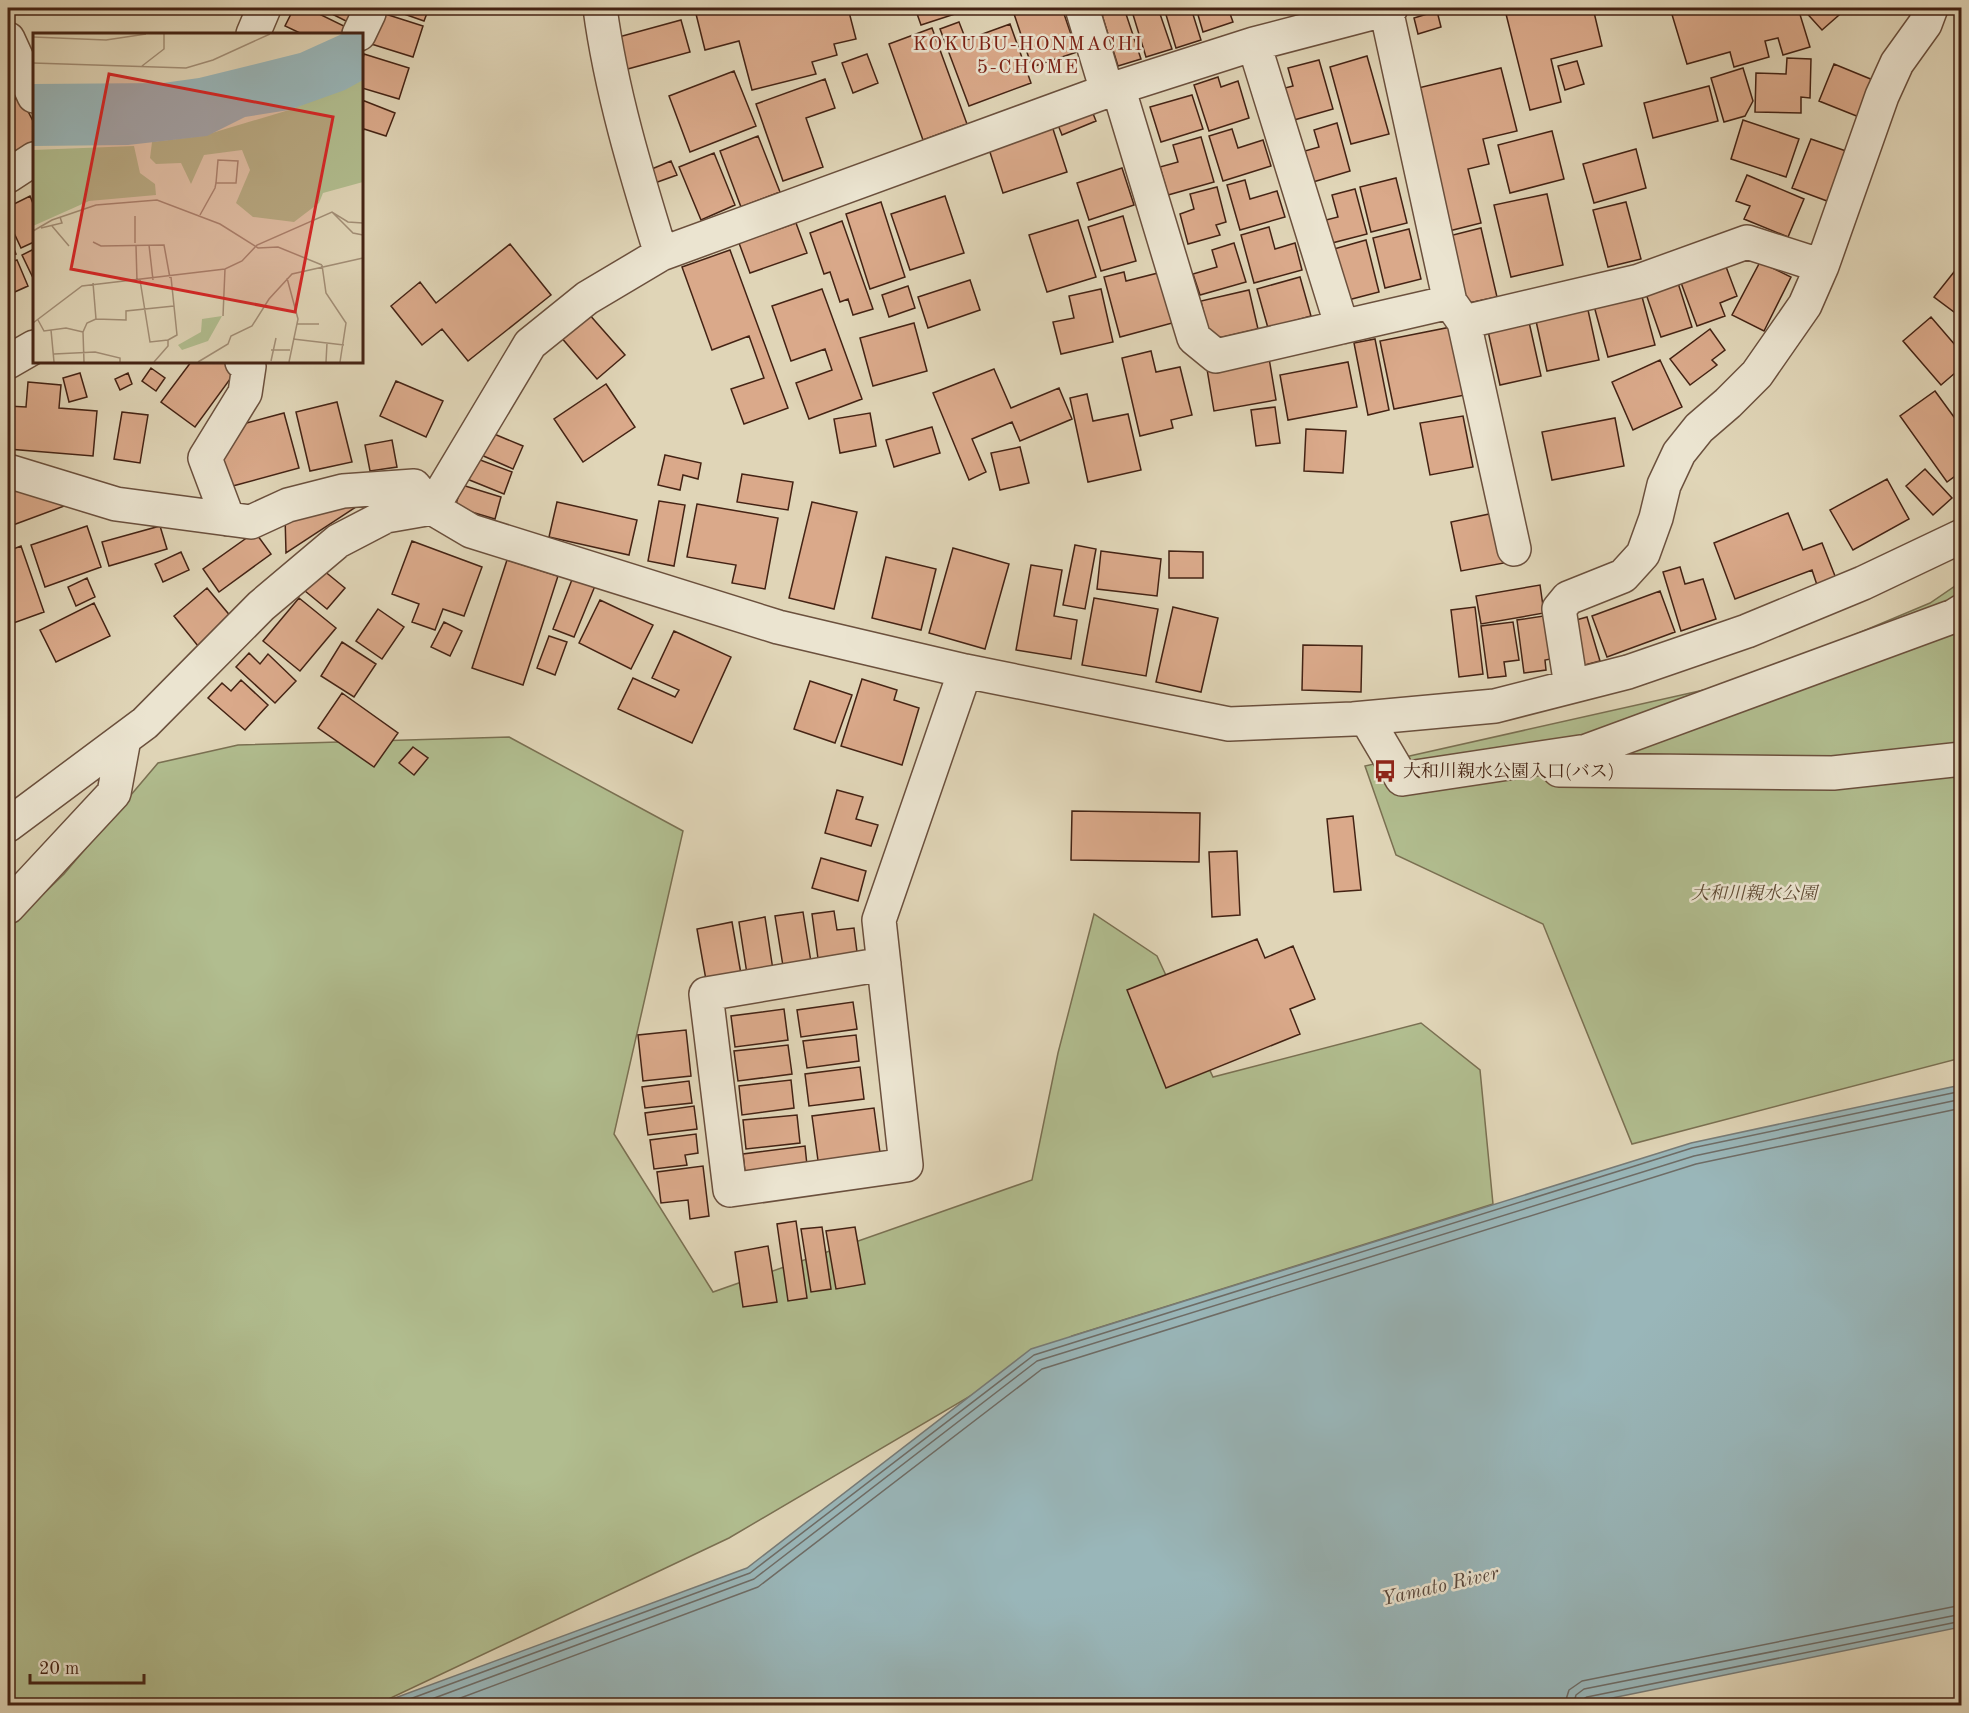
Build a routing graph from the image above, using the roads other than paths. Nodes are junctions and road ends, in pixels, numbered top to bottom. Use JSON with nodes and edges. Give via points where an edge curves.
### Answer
{"nodes":[{"id":1,"x":600,"y":8,"type":"edge"},
{"id":2,"x":1082,"y":8,"type":"edge"},
{"id":3,"x":1931,"y":8,"type":"edge"},
{"id":4,"x":1374,"y":10,"type":"edge"},
{"id":5,"x":8,"y":39,"type":"edge"},
{"id":6,"x":1254,"y":44,"type":"junction"},
{"id":7,"x":1112,"y":89,"type":"junction"},
{"id":8,"x":33,"y":94,"type":"edge"},
{"id":9,"x":33,"y":160,"type":"edge"},
{"id":10,"x":8,"y":176,"type":"edge"},
{"id":11,"x":661,"y":254,"type":"junction"},
{"id":12,"x":1822,"y":266,"type":"junction"},
{"id":13,"x":1457,"y":312,"type":"junction"},
{"id":14,"x":1342,"y":327,"type":"junction"},
{"id":15,"x":33,"y":348,"type":"edge"},
{"id":16,"x":8,"y":362,"type":"edge"},
{"id":17,"x":244,"y":363,"type":"edge"},
{"id":18,"x":8,"y":471,"type":"edge"},
{"id":19,"x":432,"y":508,"type":"junction"},
{"id":20,"x":228,"y":519,"type":"junction"},
{"id":21,"x":1962,"y":536,"type":"edge"},
{"id":22,"x":1514,"y":549,"type":"dead end"},
{"id":23,"x":1962,"y":611,"type":"edge"},
{"id":24,"x":965,"y":671,"type":"junction"},
{"id":25,"x":1571,"y":686,"type":"junction"},
{"id":26,"x":1365,"y":718,"type":"junction"},
{"id":27,"x":124,"y":739,"type":"junction"},
{"id":28,"x":1962,"y":759,"type":"edge"},
{"id":29,"x":1470,"y":769,"type":"junction"},
{"id":30,"x":8,"y":825,"type":"edge"},
{"id":31,"x":8,"y":907,"type":"edge"},
{"id":32,"x":884,"y":964,"type":"junction"}],
"edges":[{"from":1,"to":11,"type":"street","via":[[605,46],[636,173]]},
{"from":2,"to":7,"type":"street"},
{"from":3,"to":12,"type":"street","via":[[1882,96]]},
{"from":4,"to":6,"type":"street"},
{"from":4,"to":13,"type":"street"},
{"from":5,"to":8,"type":"street"},
{"from":6,"to":7,"type":"street"},
{"from":6,"to":14,"type":"street"},
{"from":7,"to":11,"type":"street"},
{"from":7,"to":14,"type":"street","via":[[1194,338],[1216,356]]},
{"from":9,"to":10,"type":"street"},
{"from":11,"to":19,"type":"street","via":[[588,298],[530,344]]},
{"from":12,"to":13,"type":"street","via":[[1747,242],[1639,281]]},
{"from":12,"to":25,"type":"street","via":[[1805,305],[1757,374],[1679,453],[1664,485],[1643,554],[1623,576],[1568,598],[1559,609]]},
{"from":13,"to":14,"type":"street"},
{"from":13,"to":22,"type":"street"},
{"from":15,"to":16,"type":"street"},
{"from":17,"to":20,"type":"street","via":[[249,366],[245,393],[205,458]]},
{"from":18,"to":20,"type":"street","via":[[116,504]]},
{"from":19,"to":20,"type":"street","via":[[414,486],[343,491],[288,505],[251,522]]},
{"from":19,"to":24,"type":"street","via":[[471,531],[778,627]]},
{"from":19,"to":27,"type":"street","via":[[386,516],[338,541],[261,606],[145,723]]},
{"from":21,"to":25,"type":"street","via":[[1747,631],[1628,672]]},
{"from":23,"to":29,"type":"street","via":[[1587,751]]},
{"from":24,"to":26,"type":"street","via":[[1229,724]]},
{"from":24,"to":32,"type":"street","via":[[879,920]]},
{"from":25,"to":26,"type":"street","via":[[1495,706]]},
{"from":26,"to":29,"type":"street","via":[[1402,779]]},
{"from":27,"to":30,"type":"street"},
{"from":27,"to":31,"type":"street","via":[[114,793]]},
{"from":28,"to":29,"type":"street","via":[[1833,773]]},
{"from":32,"to":32,"type":"street","via":[[706,994],[730,1190],[906,1165]]}]}
